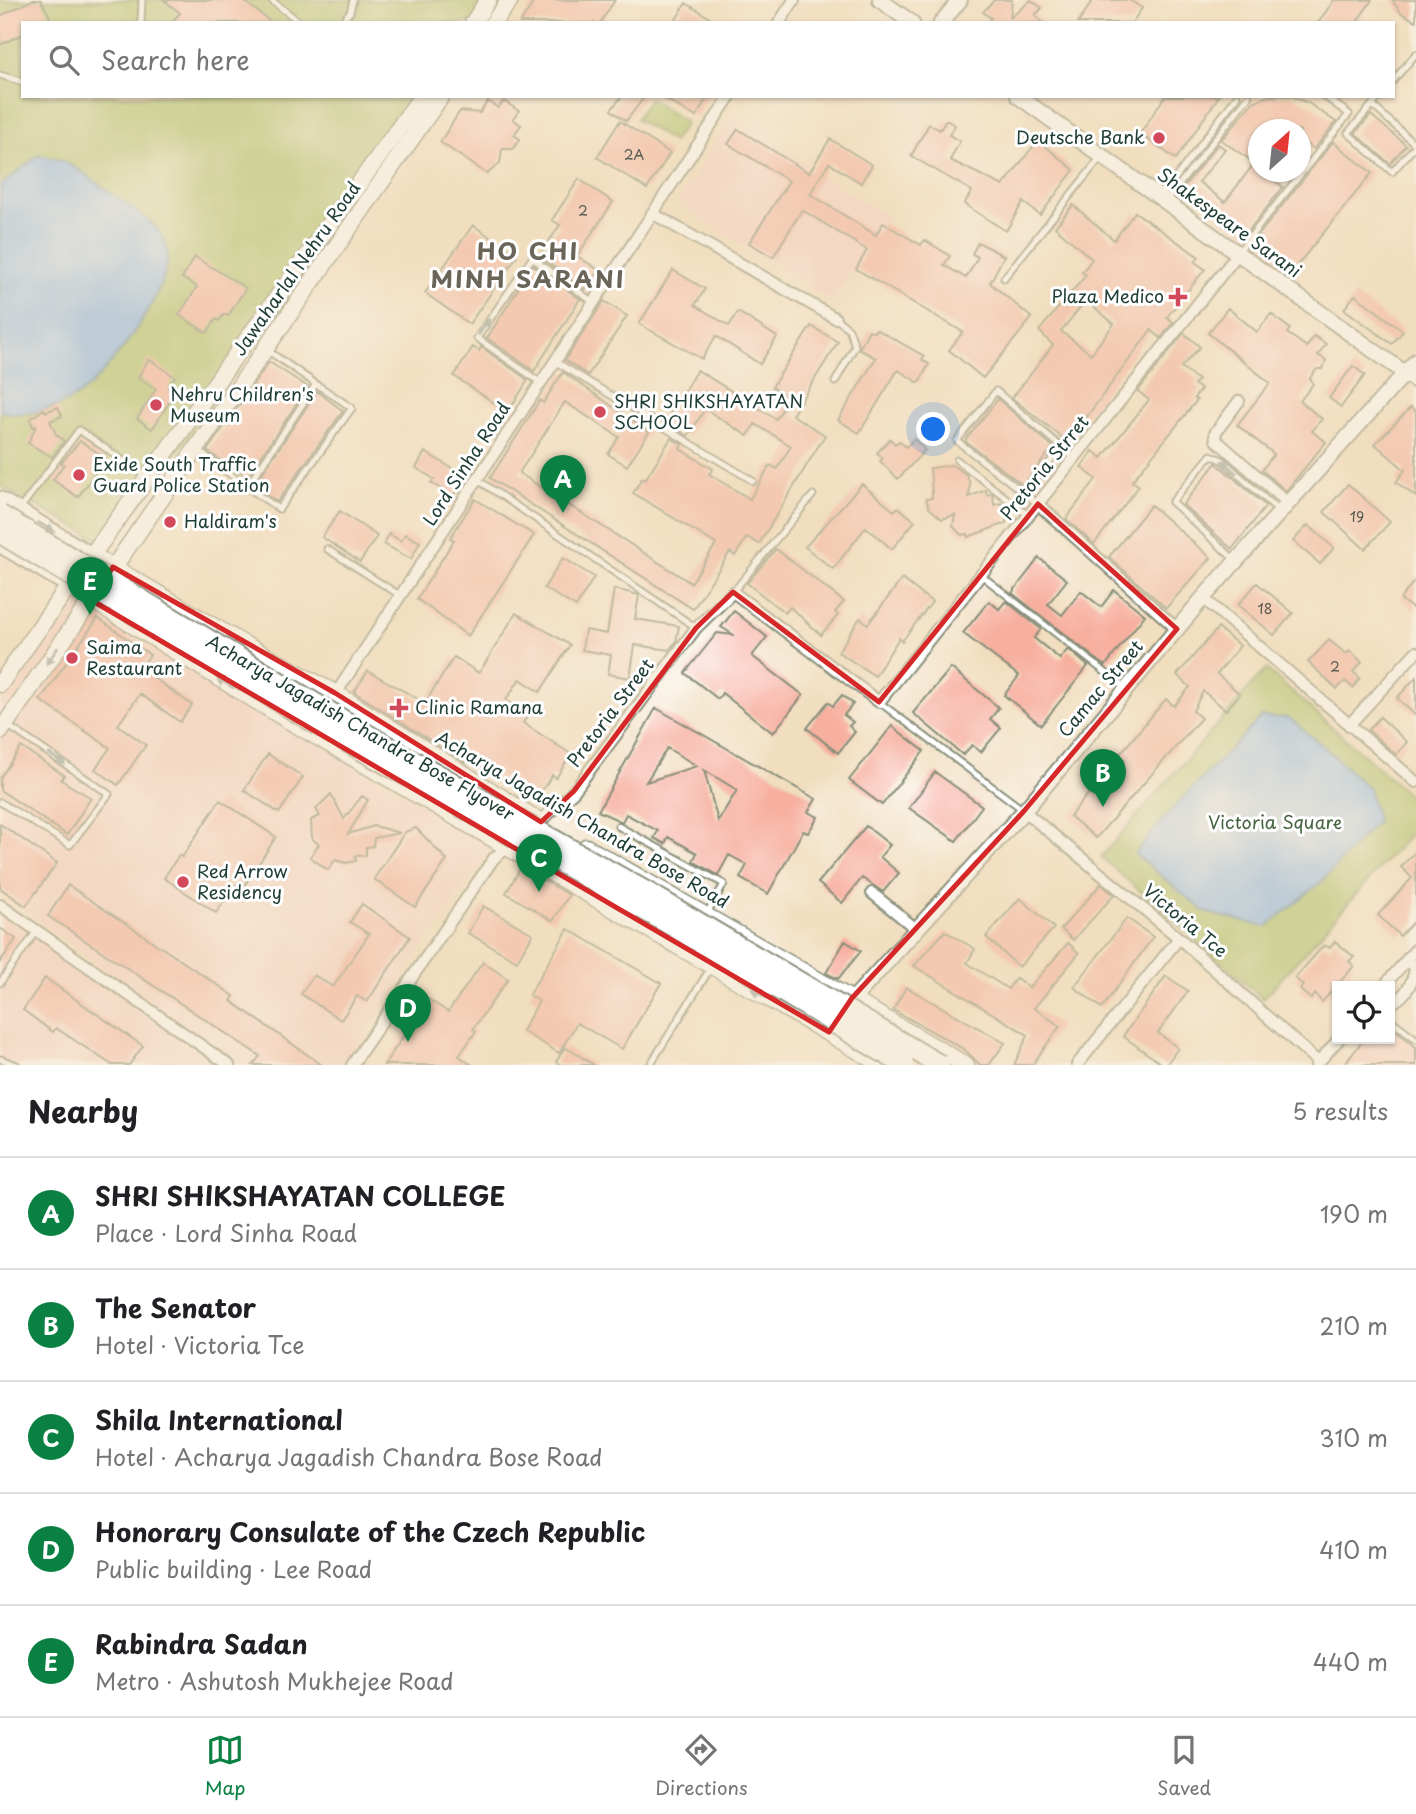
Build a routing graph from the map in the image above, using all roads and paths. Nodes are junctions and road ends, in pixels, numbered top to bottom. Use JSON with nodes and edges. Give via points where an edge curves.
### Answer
{"nodes":[{"id":1,"x":142,"y":0,"type":"edge"},
{"id":2,"x":271,"y":0,"type":"edge"},
{"id":3,"x":353,"y":0,"type":"edge"},
{"id":4,"x":488,"y":0,"type":"edge"},
{"id":5,"x":510,"y":0,"type":"edge"},
{"id":6,"x":794,"y":0,"type":"edge"},
{"id":7,"x":880,"y":0,"type":"edge"},
{"id":8,"x":960,"y":0,"type":"edge"},
{"id":9,"x":141,"y":21,"type":"edge"},
{"id":10,"x":299,"y":21,"type":"edge"},
{"id":11,"x":342,"y":21,"type":"edge"},
{"id":12,"x":474,"y":21,"type":"edge"},
{"id":13,"x":494,"y":21,"type":"edge"},
{"id":14,"x":780,"y":21,"type":"edge"},
{"id":15,"x":909,"y":21,"type":"edge"},
{"id":16,"x":943,"y":21,"type":"edge"},
{"id":17,"x":1416,"y":54,"type":"edge"},
{"id":18,"x":0,"y":75,"type":"edge"},
{"id":19,"x":1395,"y":79,"type":"edge"},
{"id":20,"x":21,"y":81,"type":"edge"},
{"id":21,"x":421,"y":98,"type":"edge"},
{"id":22,"x":440,"y":98,"type":"edge"},
{"id":23,"x":729,"y":98,"type":"edge"},
{"id":24,"x":1021,"y":98,"type":"edge"},
{"id":25,"x":1236,"y":98,"type":"edge"},
{"id":26,"x":1247,"y":98,"type":"edge"},
{"id":27,"x":1327,"y":98,"type":"edge"},
{"id":28,"x":1378,"y":98,"type":"edge"},
{"id":29,"x":1372,"y":105,"type":"junction"},
{"id":30,"x":1103,"y":155,"type":"junction"},
{"id":31,"x":1163,"y":200,"type":"junction"},
{"id":32,"x":652,"y":213,"type":"junction"},
{"id":33,"x":1237,"y":255,"type":"junction"},
{"id":34,"x":1004,"y":278,"type":"dead end"},
{"id":35,"x":594,"y":303,"type":"junction"},
{"id":36,"x":835,"y":318,"type":"joint"},
{"id":37,"x":265,"y":348,"type":"junction"},
{"id":38,"x":1416,"y":361,"type":"edge"},
{"id":39,"x":556,"y":362,"type":"junction"},
{"id":40,"x":1410,"y":377,"type":"edge"},
{"id":41,"x":541,"y":383,"type":"junction"},
{"id":42,"x":835,"y":383,"type":"dead end"},
{"id":43,"x":316,"y":384,"type":"junction"},
{"id":44,"x":1239,"y":401,"type":"dead end"},
{"id":45,"x":1062,"y":446,"type":"junction"},
{"id":46,"x":195,"y":449,"type":"junction"},
{"id":47,"x":1075,"y":459,"type":"junction"},
{"id":48,"x":957,"y":460,"type":"dead end"},
{"id":49,"x":147,"y":478,"type":"junction"},
{"id":50,"x":478,"y":480,"type":"junction"},
{"id":51,"x":753,"y":481,"type":"dead end"},
{"id":52,"x":247,"y":486,"type":"junction"},
{"id":53,"x":1026,"y":493,"type":"junction"},
{"id":54,"x":813,"y":495,"type":"dead end"},
{"id":55,"x":0,"y":499,"type":"edge"},
{"id":56,"x":1038,"y":504,"type":"junction"},
{"id":57,"x":1284,"y":508,"type":"junction"},
{"id":58,"x":10,"y":513,"type":"edge"},
{"id":59,"x":1028,"y":515,"type":"junction"},
{"id":60,"x":0,"y":533,"type":"edge"},
{"id":61,"x":0,"y":545,"type":"edge"},
{"id":62,"x":327,"y":549,"type":"dead end"},
{"id":63,"x":92,"y":555,"type":"junction"},
{"id":64,"x":1236,"y":561,"type":"junction"},
{"id":65,"x":113,"y":567,"type":"junction"},
{"id":66,"x":981,"y":575,"type":"junction"},
{"id":67,"x":69,"y":586,"type":"junction"},
{"id":68,"x":733,"y":592,"type":"junction"},
{"id":69,"x":401,"y":596,"type":"junction"},
{"id":70,"x":1203,"y":598,"type":"junction"},
{"id":71,"x":92,"y":600,"type":"junction"},
{"id":72,"x":696,"y":628,"type":"junction"},
{"id":73,"x":1177,"y":629,"type":"junction"},
{"id":74,"x":1416,"y":652,"type":"edge"},
{"id":75,"x":0,"y":684,"type":"edge"},
{"id":76,"x":1126,"y":689,"type":"junction"},
{"id":77,"x":335,"y":693,"type":"junction"},
{"id":78,"x":879,"y":702,"type":"junction"},
{"id":79,"x":1349,"y":725,"type":"junction"},
{"id":80,"x":3,"y":728,"type":"edge"},
{"id":81,"x":311,"y":733,"type":"junction"},
{"id":82,"x":1416,"y":782,"type":"edge"},
{"id":83,"x":0,"y":802,"type":"edge"},
{"id":84,"x":1024,"y":811,"type":"junction"},
{"id":85,"x":541,"y":822,"type":"junction"},
{"id":86,"x":618,"y":826,"type":"dead end"},
{"id":87,"x":509,"y":847,"type":"junction"},
{"id":88,"x":872,"y":893,"type":"dead end"},
{"id":89,"x":0,"y":905,"type":"edge"},
{"id":90,"x":707,"y":914,"type":"junction"},
{"id":91,"x":916,"y":929,"type":"junction"},
{"id":92,"x":36,"y":932,"type":"junction"},
{"id":93,"x":1180,"y":938,"type":"junction"},
{"id":94,"x":1416,"y":949,"type":"edge"},
{"id":95,"x":1408,"y":958,"type":"junction"},
{"id":96,"x":711,"y":966,"type":"junction"},
{"id":97,"x":1388,"y":981,"type":"edge"},
{"id":98,"x":0,"y":983,"type":"edge"},
{"id":99,"x":852,"y":998,"type":"junction"},
{"id":100,"x":1395,"y":1000,"type":"edge"},
{"id":101,"x":1395,"y":1023,"type":"edge"},
{"id":102,"x":829,"y":1032,"type":"junction"},
{"id":103,"x":1416,"y":1039,"type":"edge"},
{"id":104,"x":1335,"y":1044,"type":"edge"},
{"id":105,"x":0,"y":1059,"type":"edge"},
{"id":106,"x":1317,"y":1064,"type":"edge"},
{"id":107,"x":17,"y":1065,"type":"edge"},
{"id":108,"x":229,"y":1065,"type":"edge"},
{"id":109,"x":352,"y":1065,"type":"edge"},
{"id":110,"x":650,"y":1065,"type":"edge"},
{"id":111,"x":883,"y":1065,"type":"edge"},
{"id":112,"x":904,"y":1065,"type":"edge"},
{"id":113,"x":940,"y":1065,"type":"edge"},
{"id":114,"x":966,"y":1065,"type":"edge"},
{"id":115,"x":1077,"y":1065,"type":"edge"}],
"edges":[{"from":1,"to":9,"type":"lane"},
{"from":2,"to":10,"type":"lane"},
{"from":3,"to":11,"type":"lane"},
{"from":4,"to":12,"type":"main road"},
{"from":5,"to":13,"type":"main road"},
{"from":6,"to":14,"type":"street"},
{"from":7,"to":15,"type":"main road"},
{"from":8,"to":16,"type":"main road"},
{"from":17,"to":19,"type":"lane"},
{"from":18,"to":20,"type":"lane"},
{"from":21,"to":49,"type":"main road","name":"Jawaharlal Nehru Road"},
{"from":22,"to":37,"type":"main road","name":"Jawaharlal Nehru Road"},
{"from":23,"to":32,"type":"street","name":"Lord Sinha Road"},
{"from":24,"to":30,"type":"main road","name":"Shakespeare Sarani"},
{"from":25,"to":31,"type":"lane"},
{"from":26,"to":31,"type":"lane"},
{"from":27,"to":33,"type":"lane","via":[[1349,114]]},
{"from":28,"to":29,"type":"lane"},
{"from":29,"to":29,"type":"lane","via":[[1348,133],[1392,172],[1416,145]]},
{"from":30,"to":31,"type":"main road","name":"Shakespeare Sarani"},
{"from":30,"to":34,"type":"lane"},
{"from":31,"to":33,"type":"main road","name":"Shakespeare Sarani"},
{"from":32,"to":35,"type":"street","name":"Lord Sinha Road"},
{"from":32,"to":36,"type":"street"},
{"from":33,"to":40,"type":"main road","name":"Shakespeare Sarani"},
{"from":33,"to":47,"type":"street","name":"Pretoria Strret"},
{"from":35,"to":39,"type":"street","name":"Lord Sinha Road"},
{"from":41,"to":35,"type":"lane","one_way":true,"via":[[477,338],[532,258]]},
{"from":36,"to":42,"type":"lane","via":[[849,329],[855,346]]},
{"from":37,"to":43,"type":"lane"},
{"from":37,"to":46,"type":"main road","name":"Jawaharlal Nehru Road"},
{"from":38,"to":40,"type":"main road","name":"Camac Street"},
{"from":39,"to":41,"type":"street","name":"Lord Sinha Road"},
{"from":39,"to":51,"type":"lane"},
{"from":40,"to":57,"type":"main road","name":"Camac Street"},
{"from":41,"to":50,"type":"street","name":"Lord Sinha Road"},
{"from":43,"to":52,"type":"lane"},
{"from":43,"to":52,"type":"lane","via":[[352,408],[279,509]]},
{"from":44,"to":57,"type":"street","via":[[1214,433],[1216,440]]},
{"from":45,"to":47,"type":"lane"},
{"from":45,"to":53,"type":"lane"},
{"from":45,"to":53,"type":"lane","via":[[996,391],[957,441]]},
{"from":46,"to":52,"type":"lane"},
{"from":46,"to":65,"type":"main road","name":"Jawaharlal Nehru Road"},
{"from":47,"to":56,"type":"street","name":"Pretoria Strret"},
{"from":48,"to":59,"type":"lane"},
{"from":49,"to":58,"type":"lane","via":[[79,430]]},
{"from":49,"to":63,"type":"main road","name":"Jawaharlal Nehru Road"},
{"from":50,"to":69,"type":"street","name":"Lord Sinha Road"},
{"from":50,"to":72,"type":"lane"},
{"from":53,"to":56,"type":"lane"},
{"from":54,"to":68,"type":"lane"},
{"from":55,"to":58,"type":"main road","name":"Acharya Jagadish Chandra Bose Road"},
{"from":56,"to":59,"type":"street","name":"Pretoria Strret"},
{"from":56,"to":73,"type":"street"},
{"from":57,"to":64,"type":"main road","name":"Camac Street"},
{"from":57,"to":64,"type":"lane","one_way":true,"via":[[1211,455],[1172,502]]},
{"from":58,"to":63,"type":"main road","name":"Acharya Jagadish Chandra Bose Road","one_way":true},
{"from":58,"to":113,"type":"highway","name":"Acharya Jagadish Chandra Bose Flyover","bridge":true,"via":[[368,735]]},
{"from":59,"to":66,"type":"street","name":"Pretoria Strret"},
{"from":60,"to":112,"type":"highway","name":"Acharya Jagadish Chandra Bose Flyover","bridge":true,"via":[[332,734],[668,924]]},
{"from":61,"to":67,"type":"main road"},
{"from":62,"to":69,"type":"lane"},
{"from":63,"to":65,"type":"main road","name":"Acharya Jagadish Chandra Bose Road"},
{"from":63,"to":67,"type":"main road","name":"Jawaharlal Nehru Road"},
{"from":64,"to":70,"type":"main road","name":"Camac Street"},
{"from":65,"to":71,"type":"main road","name":"Jawaharlal Nehru Road"},
{"from":65,"to":77,"type":"main road","name":"Acharya Jagadish Chandra Bose Road"},
{"from":66,"to":76,"type":"lane"},
{"from":66,"to":78,"type":"street","name":"Pretoria Strret"},
{"from":67,"to":71,"type":"main road"},
{"from":67,"to":75,"type":"main road","name":"Jawaharlal Nehru Road"},
{"from":68,"to":72,"type":"street","name":"Pretoria Street"},
{"from":68,"to":78,"type":"street"},
{"from":69,"to":77,"type":"street","name":"Lord Sinha Road"},
{"from":70,"to":73,"type":"main road","name":"Camac Street"},
{"from":70,"to":79,"type":"street"},
{"from":71,"to":80,"type":"main road","name":"Jawaharlal Nehru Road","one_way":true},
{"from":81,"to":71,"type":"main road","one_way":true},
{"from":72,"to":85,"type":"street","name":"Pretoria Street","via":[[574,791]]},
{"from":73,"to":76,"type":"main road","name":"Camac Street"},
{"from":74,"to":79,"type":"street"},
{"from":76,"to":84,"type":"main road","name":"Camac Street"},
{"from":77,"to":81,"type":"street","name":"Lord Sinha Road"},
{"from":77,"to":85,"type":"main road","name":"Acharya Jagadish Chandra Bose Road"},
{"from":78,"to":84,"type":"lane"},
{"from":79,"to":82,"type":"street"},
{"from":80,"to":83,"type":"lane","one_way":true,"via":[[109,794],[70,845]]},
{"from":81,"to":87,"type":"main road"},
{"from":84,"to":91,"type":"main road","name":"Camac Street"},
{"from":84,"to":93,"type":"street","name":"Victoria Tce"},
{"from":85,"to":87,"type":"street","name":"Pretoria Street"},
{"from":85,"to":90,"type":"main road","name":"Acharya Jagadish Chandra Bose Road"},
{"from":86,"to":90,"type":"lane","via":[[723,884]]},
{"from":87,"to":96,"type":"main road"},
{"from":87,"to":109,"type":"street","name":"Pretoria Street","via":[[494,858]]},
{"from":88,"to":91,"type":"street"},
{"from":89,"to":92,"type":"street"},
{"from":90,"to":99,"type":"main road","name":"Acharya Jagadish Chandra Bose Road"},
{"from":91,"to":99,"type":"main road","name":"Camac Street"},
{"from":92,"to":98,"type":"lane"},
{"from":92,"to":108,"type":"street"},
{"from":93,"to":106,"type":"street","name":"Victoria Tce"},
{"from":93,"to":115,"type":"street"},
{"from":94,"to":95,"type":"street"},
{"from":95,"to":97,"type":"street"},
{"from":95,"to":100,"type":"street","via":[[1415,970],[1413,977],[1407,992]]},
{"from":102,"to":96,"type":"main road","one_way":true},
{"from":96,"to":110,"type":"lane"},
{"from":99,"to":102,"type":"main road","name":"Camac Street"},
{"from":99,"to":114,"type":"main road","name":"Acharya Jagadish Chandra Bose Road"},
{"from":101,"to":103,"type":"lane"},
{"from":102,"to":111,"type":"main road"},
{"from":104,"to":106,"type":"street"},
{"from":105,"to":107,"type":"lane"}]}
